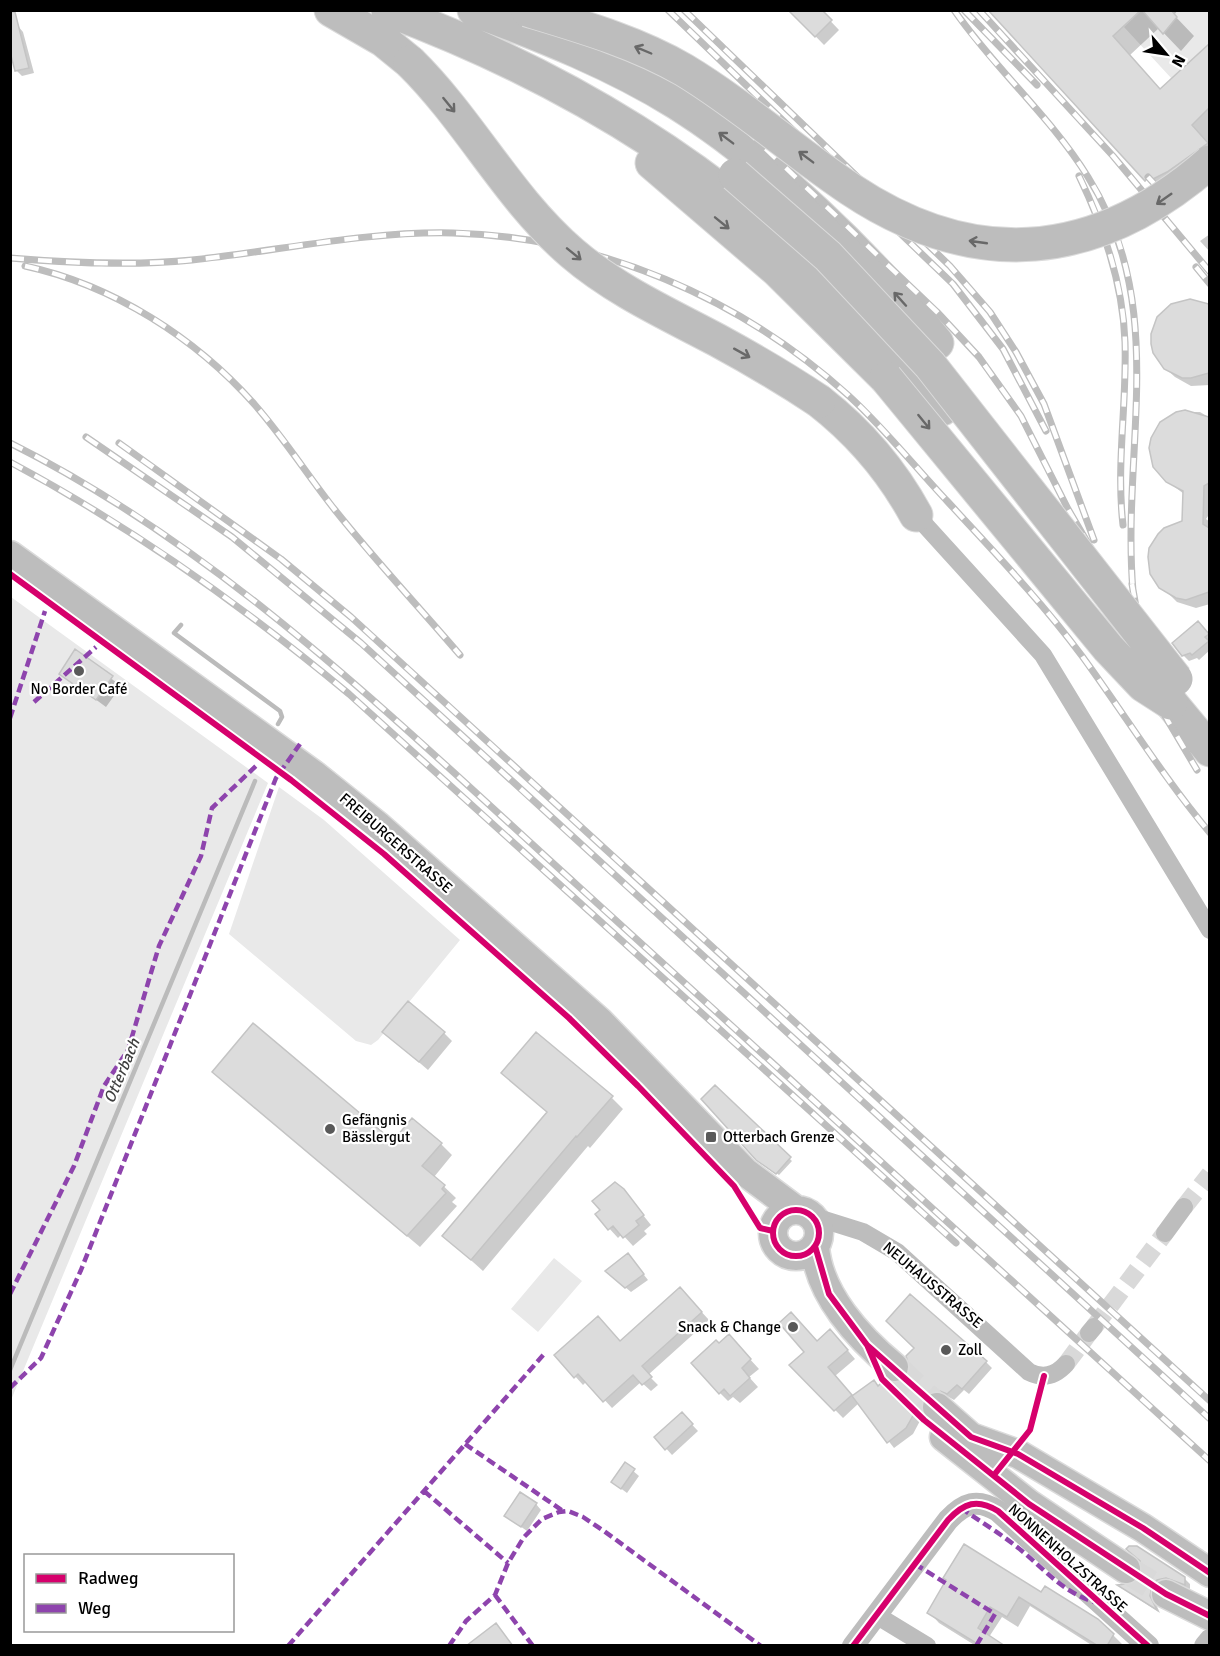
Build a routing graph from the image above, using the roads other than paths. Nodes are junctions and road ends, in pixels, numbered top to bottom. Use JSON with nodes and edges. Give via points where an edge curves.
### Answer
{"nodes":[{"id":1,"x":331,"y":10,"type":"edge"},
{"id":2,"x":366,"y":10,"type":"edge"},
{"id":3,"x":388,"y":10,"type":"edge"},
{"id":4,"x":451,"y":10,"type":"edge"},
{"id":5,"x":474,"y":10,"type":"edge"},
{"id":6,"x":527,"y":10,"type":"edge"},
{"id":7,"x":1209,"y":162,"type":"edge"},
{"id":8,"x":916,"y":515,"type":"joint"},
{"id":9,"x":10,"y":555,"type":"edge"},
{"id":10,"x":1174,"y":691,"type":"junction"},
{"id":11,"x":1209,"y":719,"type":"edge"},
{"id":12,"x":1209,"y":750,"type":"edge"},
{"id":13,"x":1209,"y":930,"type":"edge"},
{"id":14,"x":1184,"y":1207,"type":"tunnel mouth"},
{"id":15,"x":802,"y":1232,"type":"junction"},
{"id":16,"x":1165,"y":1233,"type":"tunnel mouth"},
{"id":17,"x":1066,"y":1364,"type":"tunnel mouth"},
{"id":18,"x":888,"y":1373,"type":"tunnel mouth"},
{"id":19,"x":931,"y":1414,"type":"tunnel mouth"},
{"id":20,"x":967,"y":1444,"type":"junction"},
{"id":21,"x":1126,"y":1569,"type":"tunnel mouth"},
{"id":22,"x":1209,"y":1573,"type":"edge"},
{"id":23,"x":1166,"y":1594,"type":"tunnel mouth"},
{"id":24,"x":876,"y":1615,"type":"junction"},
{"id":25,"x":1209,"y":1616,"type":"edge"},
{"id":26,"x":1209,"y":1640,"type":"edge"},
{"id":27,"x":853,"y":1646,"type":"edge"},
{"id":28,"x":927,"y":1646,"type":"edge"},
{"id":29,"x":1148,"y":1646,"type":"edge"},
{"id":30,"x":1205,"y":1646,"type":"edge"}],
"edges":[{"from":1,"to":8,"type":"highway","one_way":true,"bridge":true,"via":[[383,40],[427,79],[508,184],[573,254],[655,308],[778,373],[819,401],[884,463]]},
{"from":2,"to":10,"type":"highway","one_way":true,"bridge":true,"via":[[488,64],[626,140],[778,272],[870,360],[1108,648],[1143,685]]},
{"from":3,"to":10,"type":"highway","via":[[462,39],[582,99],[723,192],[794,250],[928,393]]},
{"from":4,"to":10,"type":"highway","bridge":true,"via":[[566,65],[652,116],[735,175],[820,248],[930,365]]},
{"from":10,"to":5,"type":"highway","one_way":true,"bridge":true,"via":[[1156,639],[937,344],[900,299],[808,208],[738,147],[677,103],[586,55]]},
{"from":7,"to":6,"type":"highway","one_way":true,"bridge":true,"via":[[1155,205],[1095,232],[1028,245],[958,239],[906,220],[868,200],[734,103],[669,63],[598,33]]},
{"from":8,"to":13,"type":"street","via":[[1047,660]]},
{"from":9,"to":15,"type":"main road","name":"FREIBURGERSTRASSE","via":[[314,774],[378,826],[599,1021]]},
{"from":10,"to":11,"type":"highway"},
{"from":10,"to":12,"type":"highway"},
{"from":14,"to":16,"type":"street"},
{"from":15,"to":17,"type":"street","name":"NEUHAUSSTRASSE","via":[[853,1229],[884,1242],[1029,1372],[1044,1376]]},
{"from":15,"to":18,"type":"main road","name":"FREIBURGERSTRASSE","via":[[817,1284],[829,1294]]},
{"from":19,"to":20,"type":"main road"},
{"from":20,"to":21,"type":"main road","via":[[989,1471],[1029,1504]]},
{"from":20,"to":22,"type":"main road","via":[[1014,1452],[1143,1528]]},
{"from":23,"to":25,"type":"main road"},
{"from":24,"to":27,"type":"street","name":"NONNENHOLZSTRASSE"},
{"from":24,"to":28,"type":"street"},
{"from":24,"to":29,"type":"street","name":"NONNENHOLZSTRASSE","via":[[948,1520],[967,1504],[980,1503],[998,1511],[1026,1534]]},
{"from":26,"to":30,"type":"street"}]}
